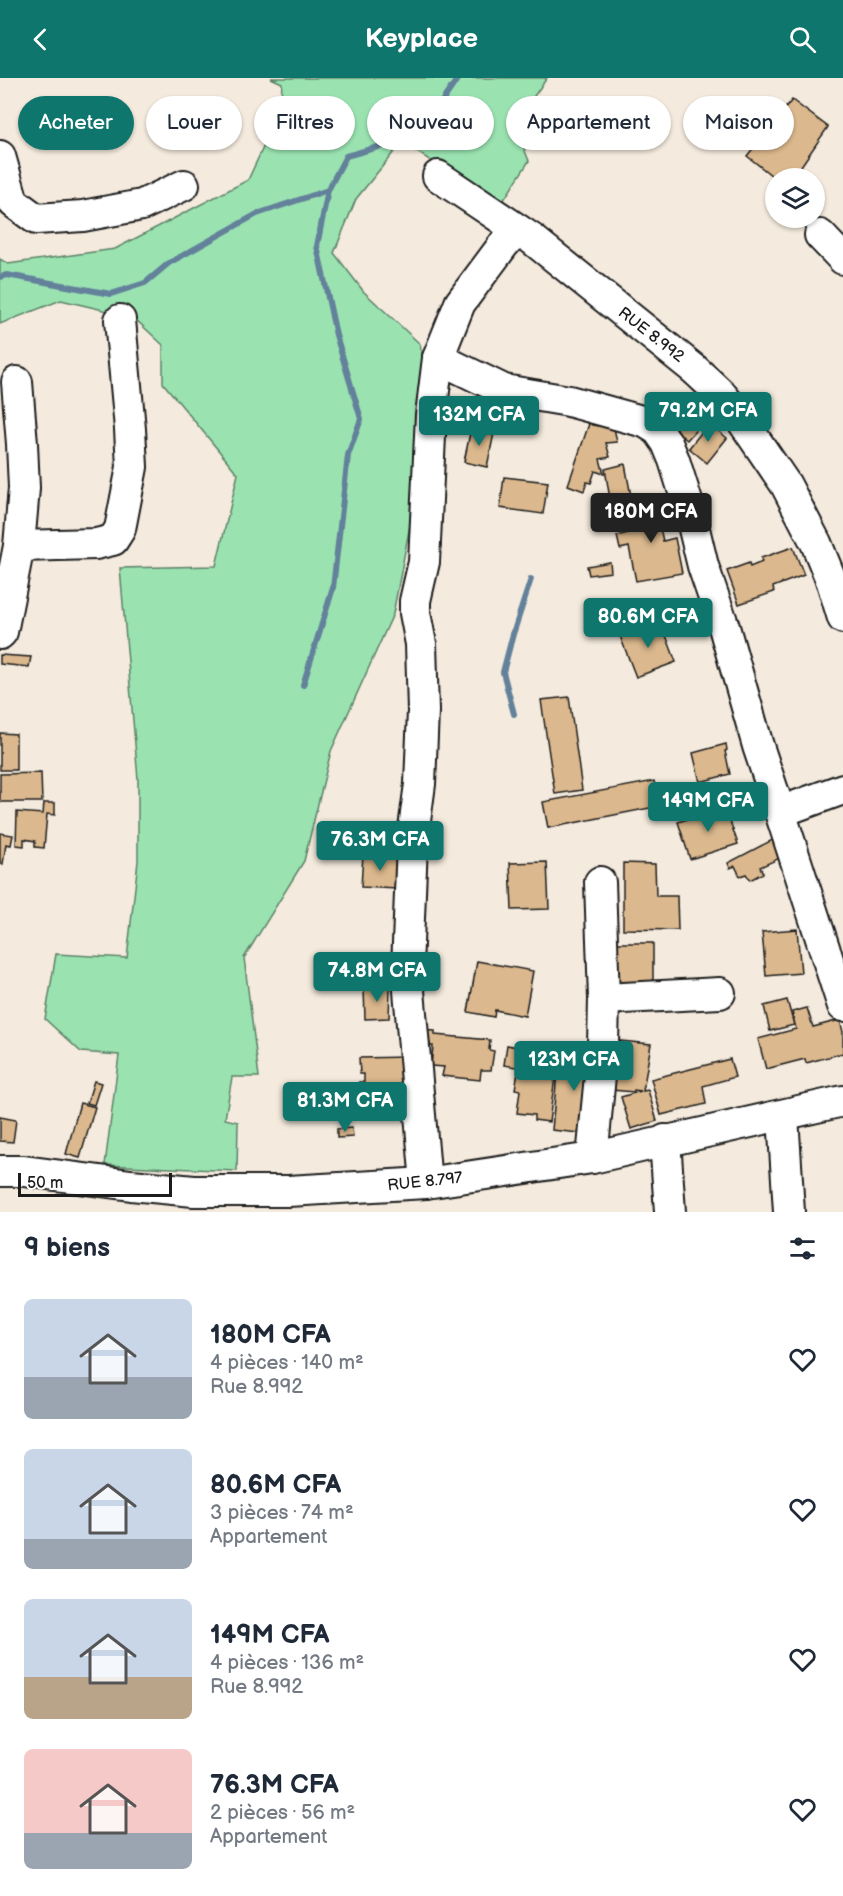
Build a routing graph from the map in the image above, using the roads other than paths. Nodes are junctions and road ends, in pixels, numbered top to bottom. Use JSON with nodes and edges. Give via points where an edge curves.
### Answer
{"nodes":[{"id":1,"x":0,"y":156,"type":"edge"},
{"id":2,"x":438,"y":176,"type":"dead end"},
{"id":3,"x":184,"y":185,"type":"dead end"},
{"id":4,"x":518,"y":230,"type":"junction"},
{"id":5,"x":820,"y":235,"type":"dead end"},
{"id":6,"x":843,"y":260,"type":"edge"},
{"id":7,"x":120,"y":320,"type":"dead end"},
{"id":8,"x":438,"y":358,"type":"junction"},
{"id":9,"x":17,"y":382,"type":"dead end"},
{"id":10,"x":19,"y":546,"type":"junction"},
{"id":11,"x":843,"y":618,"type":"edge"},
{"id":12,"x":0,"y":634,"type":"edge"},
{"id":13,"x":843,"y":789,"type":"edge"},
{"id":14,"x":780,"y":812,"type":"junction"},
{"id":15,"x":600,"y":882,"type":"dead end"},
{"id":16,"x":720,"y":993,"type":"dead end"},
{"id":17,"x":604,"y":999,"type":"junction"},
{"id":18,"x":843,"y":1006,"type":"edge"},
{"id":19,"x":843,"y":1101,"type":"edge"},
{"id":20,"x":783,"y":1116,"type":"junction"},
{"id":21,"x":665,"y":1140,"type":"junction"},
{"id":22,"x":592,"y":1158,"type":"junction"},
{"id":23,"x":0,"y":1171,"type":"edge"},
{"id":24,"x":426,"y":1183,"type":"junction"},
{"id":25,"x":369,"y":1199,"type":"edge"},
{"id":26,"x":670,"y":1212,"type":"edge"},
{"id":27,"x":789,"y":1212,"type":"edge"}],
"edges":[{"from":1,"to":3,"type":"street","via":[[13,202],[36,219],[83,216],[142,205]]},
{"from":2,"to":4,"type":"street","name":"RUE 8.992"},
{"from":4,"to":8,"type":"street","via":[[460,303]]},
{"from":4,"to":11,"type":"street","name":"RUE 8.992","via":[[694,369],[727,401],[786,485],[816,543]]},
{"from":5,"to":6,"type":"street"},
{"from":7,"to":10,"type":"street","via":[[132,466],[120,529],[113,540],[96,544]]},
{"from":8,"to":14,"type":"street","via":[[504,390],[569,401],[645,422],[658,430],[667,443],[689,508],[703,566]]},
{"from":8,"to":24,"type":"street","via":[[431,415],[424,562],[415,601],[423,711],[407,938]]},
{"from":9,"to":10,"type":"street","via":[[24,488]]},
{"from":10,"to":12,"type":"street"},
{"from":13,"to":14,"type":"street"},
{"from":14,"to":18,"type":"street"},
{"from":15,"to":17,"type":"street"},
{"from":16,"to":17,"type":"street"},
{"from":17,"to":22,"type":"street"},
{"from":19,"to":20,"type":"street","name":"RUE 8.797"},
{"from":20,"to":21,"type":"street","name":"RUE 8.797"},
{"from":20,"to":27,"type":"street"},
{"from":21,"to":22,"type":"street","name":"RUE 8.797"},
{"from":21,"to":26,"type":"street"},
{"from":22,"to":24,"type":"street","name":"RUE 8.797"},
{"from":23,"to":25,"type":"street","name":"RUE 8.797","via":[[194,1191],[288,1191]]},
{"from":24,"to":25,"type":"street","name":"RUE 8.797"}]}
